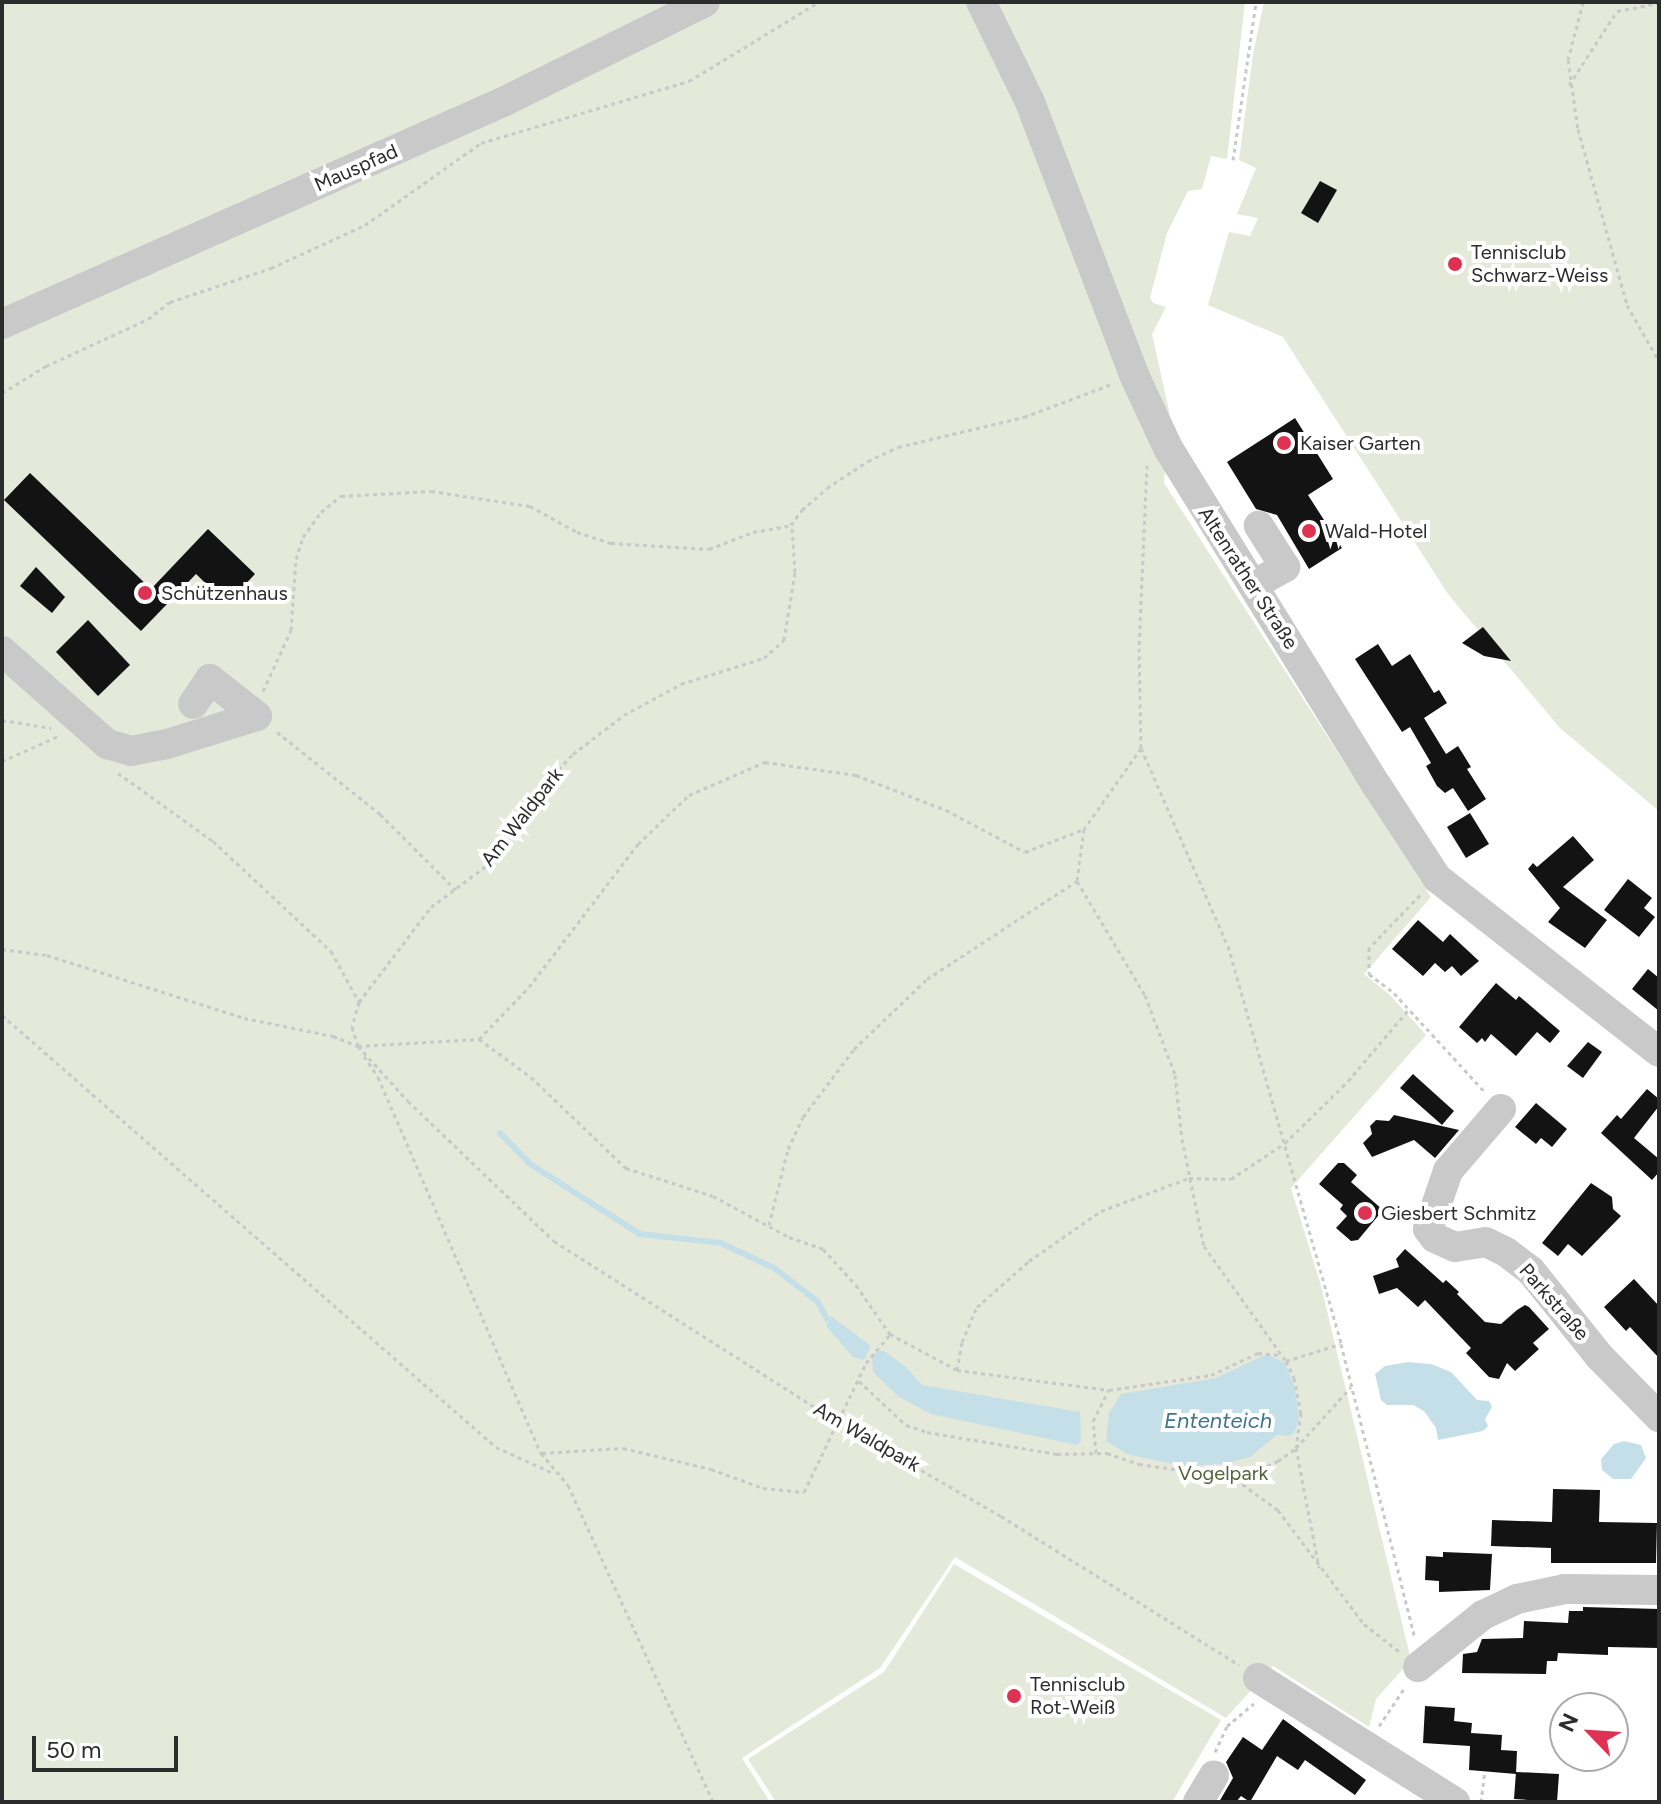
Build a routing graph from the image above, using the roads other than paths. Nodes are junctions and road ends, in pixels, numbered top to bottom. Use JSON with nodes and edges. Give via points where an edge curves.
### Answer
{"nodes":[{"id":1,"x":705,"y":2,"type":"edge"},
{"id":2,"x":981,"y":2,"type":"edge"},
{"id":3,"x":2,"y":324,"type":"edge"},
{"id":4,"x":1259,"y":526,"type":"dead end"},
{"id":5,"x":1253,"y":585,"type":"junction"},
{"id":6,"x":2,"y":651,"type":"edge"},
{"id":7,"x":193,"y":704,"type":"dead end"},
{"id":8,"x":1659,"y":1052,"type":"edge"},
{"id":9,"x":1501,"y":1109,"type":"road end"},
{"id":10,"x":1659,"y":1417,"type":"edge"},
{"id":11,"x":1659,"y":1590,"type":"edge"},
{"id":12,"x":1418,"y":1667,"type":"road end"},
{"id":13,"x":1262,"y":1681,"type":"road end"},
{"id":14,"x":1214,"y":1775,"type":"road end"},
{"id":15,"x":1198,"y":1802,"type":"edge"},
{"id":16,"x":1455,"y":1802,"type":"edge"}],
"edges":[{"from":1,"to":3,"type":"street","name":"Mauspfad","via":[[503,102]]},
{"from":2,"to":5,"type":"street","name":"Altenrather Straße","via":[[1030,102],[1134,375],[1168,448]]},
{"from":4,"to":5,"type":"street","via":[[1285,567]]},
{"from":5,"to":8,"type":"street","name":"Altenrather Straße","via":[[1437,878]]},
{"from":6,"to":7,"type":"street","via":[[107,744],[131,751],[257,716],[210,679]]},
{"from":9,"to":10,"type":"street","name":"Parkstraße","via":[[1448,1171],[1428,1229],[1455,1247],[1486,1242],[1531,1271],[1599,1356]]},
{"from":11,"to":12,"type":"street","via":[[1565,1589],[1517,1599],[1483,1615]]},
{"from":13,"to":16,"type":"street"},
{"from":14,"to":15,"type":"street"}]}
